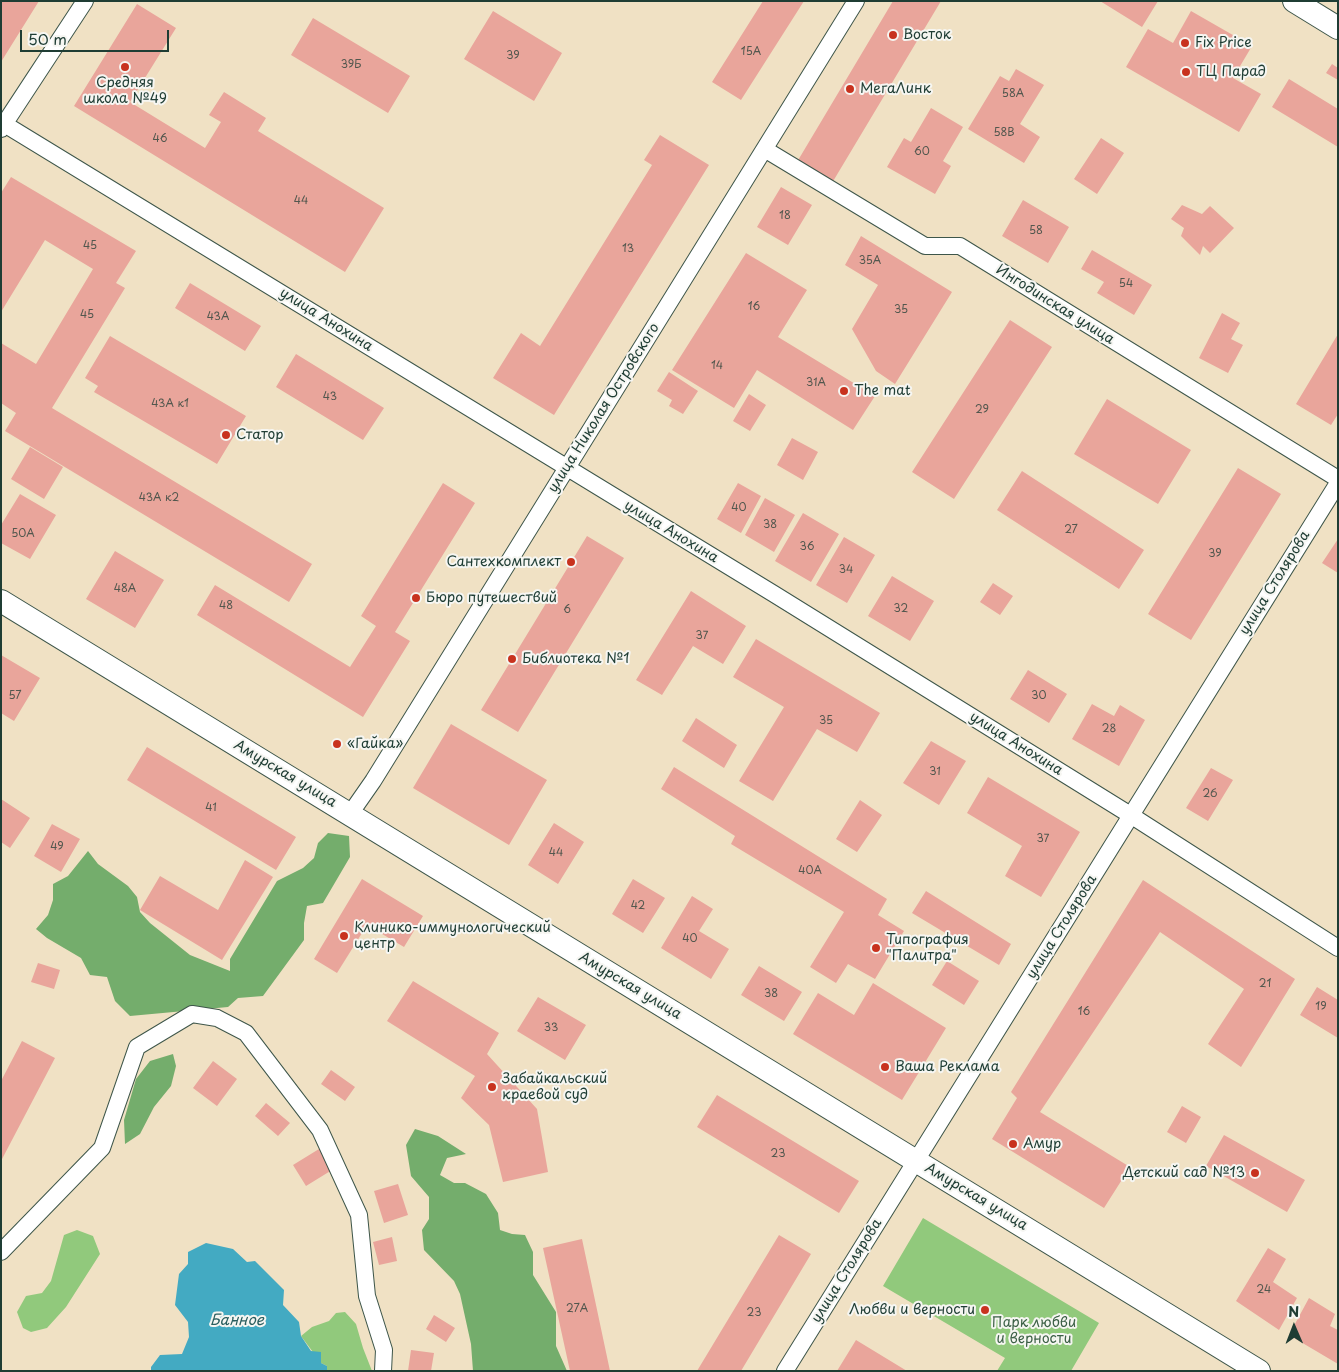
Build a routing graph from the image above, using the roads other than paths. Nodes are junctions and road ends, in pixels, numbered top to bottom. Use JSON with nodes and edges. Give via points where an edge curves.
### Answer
{"nodes":[{"id":1,"x":85,"y":1,"type":"edge"},
{"id":2,"x":856,"y":1,"type":"edge"},
{"id":3,"x":1294,"y":1,"type":"edge"},
{"id":4,"x":1338,"y":28,"type":"edge"},
{"id":5,"x":2,"y":125,"type":"edge"},
{"id":6,"x":766,"y":150,"type":"junction"},
{"id":7,"x":566,"y":468,"type":"junction"},
{"id":8,"x":1338,"y":479,"type":"edge"},
{"id":9,"x":1338,"y":483,"type":"edge"},
{"id":10,"x":1,"y":601,"type":"edge"},
{"id":11,"x":350,"y":814,"type":"junction"},
{"id":12,"x":1132,"y":816,"type":"junction"},
{"id":13,"x":1338,"y":948,"type":"edge"},
{"id":14,"x":915,"y":1160,"type":"junction"},
{"id":15,"x":1,"y":1252,"type":"edge"},
{"id":16,"x":382,"y":1371,"type":"edge"},
{"id":17,"x":785,"y":1371,"type":"edge"},
{"id":18,"x":1259,"y":1371,"type":"edge"}],
"edges":[{"from":1,"to":5,"type":"street"},
{"from":2,"to":6,"type":"street","name":"улица Николая Островского"},
{"from":3,"to":4,"type":"main road"},
{"from":5,"to":7,"type":"street","name":"улица Анохина"},
{"from":6,"to":7,"type":"street","name":"улица Николая Островского"},
{"from":6,"to":8,"type":"street","name":"Ингодинская улица","via":[[925,246],[960,246]]},
{"from":7,"to":11,"type":"street","name":"улица Николая Островского"},
{"from":7,"to":12,"type":"street","name":"улица Анохина"},
{"from":9,"to":12,"type":"street","name":"улица Столярова"},
{"from":10,"to":11,"type":"main road","name":"Амурская улица"},
{"from":11,"to":14,"type":"main road","name":"Амурская улица"},
{"from":12,"to":13,"type":"street","name":"улица Анохина"},
{"from":12,"to":14,"type":"street","name":"улица Столярова"},
{"from":14,"to":17,"type":"street","name":"улица Столярова"},
{"from":14,"to":18,"type":"main road","name":"Амурская улица"},
{"from":15,"to":16,"type":"street","via":[[102,1148],[137,1047],[192,1014],[217,1018],[246,1033],[320,1130],[359,1215],[367,1296],[384,1350]]}]}
